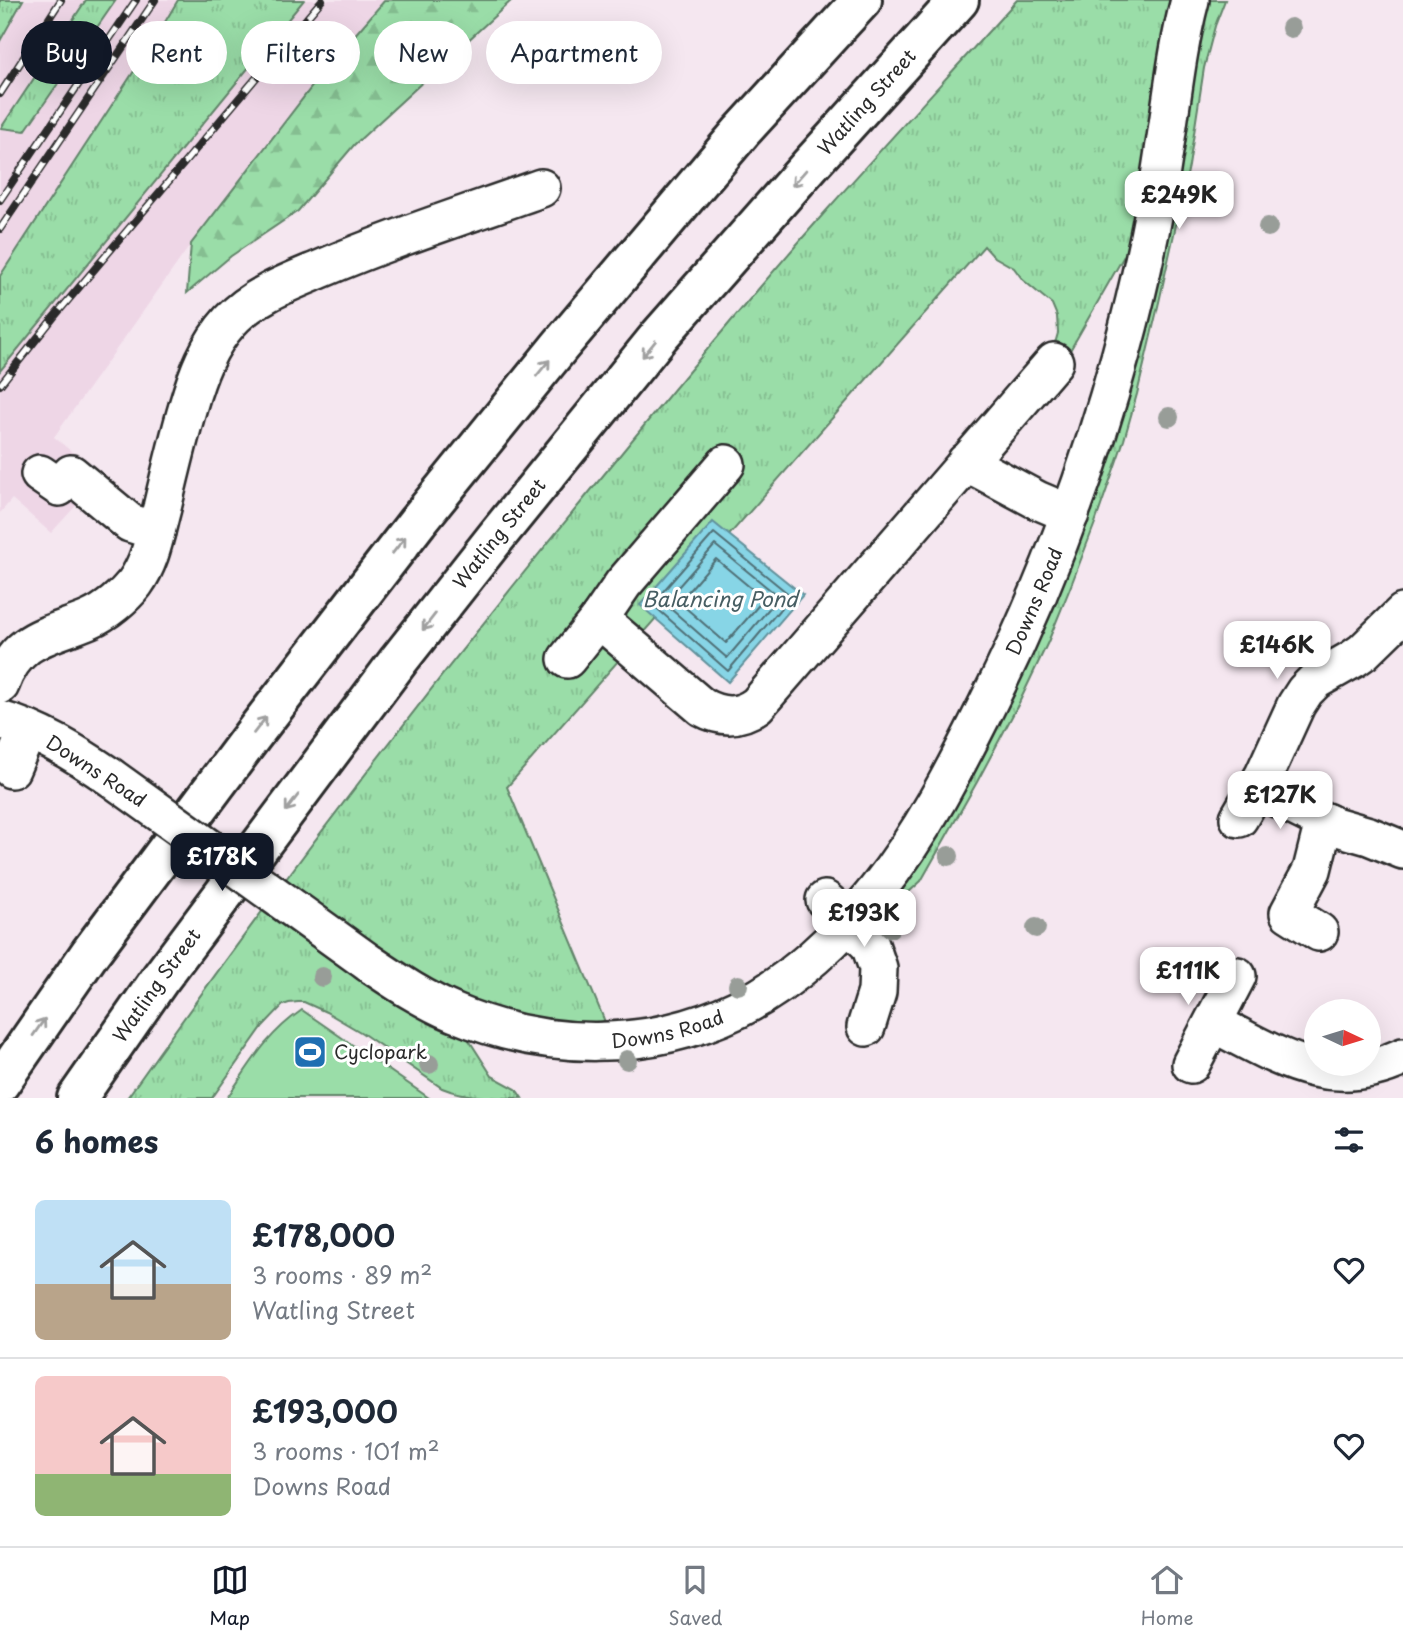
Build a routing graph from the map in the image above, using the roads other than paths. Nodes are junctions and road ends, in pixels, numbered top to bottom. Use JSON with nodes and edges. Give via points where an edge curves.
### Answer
{"nodes":[{"id":1,"x":862,"y":0,"type":"edge"},
{"id":2,"x":959,"y":0,"type":"edge"},
{"id":3,"x":1190,"y":0,"type":"edge"},
{"id":4,"x":541,"y":188,"type":"dead end"},
{"id":5,"x":1054,"y":362,"type":"dead end"},
{"id":6,"x":966,"y":462,"type":"junction"},
{"id":7,"x":726,"y":464,"type":"dead end"},
{"id":8,"x":40,"y":474,"type":"dead end"},
{"id":9,"x":1070,"y":513,"type":"junction"},
{"id":10,"x":156,"y":531,"type":"junction"},
{"id":11,"x":1403,"y":613,"type":"edge"},
{"id":12,"x":599,"y":619,"type":"junction"},
{"id":13,"x":567,"y":659,"type":"dead end"},
{"id":14,"x":0,"y":685,"type":"edge"},
{"id":15,"x":14,"y":725,"type":"edge"},
{"id":16,"x":11,"y":769,"type":"dead end"},
{"id":17,"x":1328,"y":823,"type":"junction"},
{"id":18,"x":1388,"y":850,"type":"edge"},
{"id":19,"x":841,"y":915,"type":"junction"},
{"id":20,"x":1320,"y":932,"type":"dead end"},
{"id":21,"x":1237,"y":976,"type":"dead end"},
{"id":22,"x":1213,"y":1023,"type":"junction"},
{"id":23,"x":866,"y":1027,"type":"dead end"},
{"id":24,"x":1403,"y":1057,"type":"edge"},
{"id":25,"x":1191,"y":1064,"type":"dead end"},
{"id":26,"x":0,"y":1083,"type":"edge"},
{"id":27,"x":1338,"y":1085,"type":"edge"},
{"id":28,"x":77,"y":1098,"type":"edge"}],
"edges":[{"from":26,"to":1,"type":"highway","one_way":true,"via":[[251,736],[418,521],[724,152]]},
{"from":2,"to":28,"type":"highway","name":"Watling Street","one_way":true,"via":[[660,335],[505,527],[159,979]]},
{"from":3,"to":9,"type":"street","name":"Downs Road","via":[[1145,256],[1121,355]]},
{"from":4,"to":10,"type":"street","via":[[356,239],[236,315],[217,336],[191,395]]},
{"from":5,"to":6,"type":"street"},
{"from":6,"to":9,"type":"street"},
{"from":6,"to":12,"type":"street","via":[[757,705],[744,714],[716,714],[702,707]]},
{"from":7,"to":12,"type":"street","via":[[623,584]]},
{"from":8,"to":10,"type":"street","via":[[59,487],[71,474],[130,523]]},
{"from":9,"to":19,"type":"street","name":"Downs Road","via":[[1016,645],[937,798],[877,890]]},
{"from":10,"to":14,"type":"street","via":[[143,570],[129,589],[96,616],[24,648],[10,662]]},
{"from":11,"to":17,"type":"street","via":[[1363,652],[1306,691],[1248,803]]},
{"from":12,"to":13,"type":"street"},
{"from":15,"to":16,"type":"street"},
{"from":15,"to":19,"type":"street","name":"Downs Road","bridge":true,"via":[[74,753],[109,776],[420,997],[519,1034],[579,1042],[620,1041],[682,1029],[738,1009],[820,953]]},
{"from":17,"to":18,"type":"street"},
{"from":17,"to":20,"type":"street","via":[[1312,870],[1282,913]]},
{"from":19,"to":23,"type":"street","via":[[870,945],[878,968],[877,992]]},
{"from":21,"to":22,"type":"street"},
{"from":22,"to":25,"type":"street"},
{"from":22,"to":27,"type":"street","via":[[1317,1069]]},
{"from":24,"to":27,"type":"street"}]}
